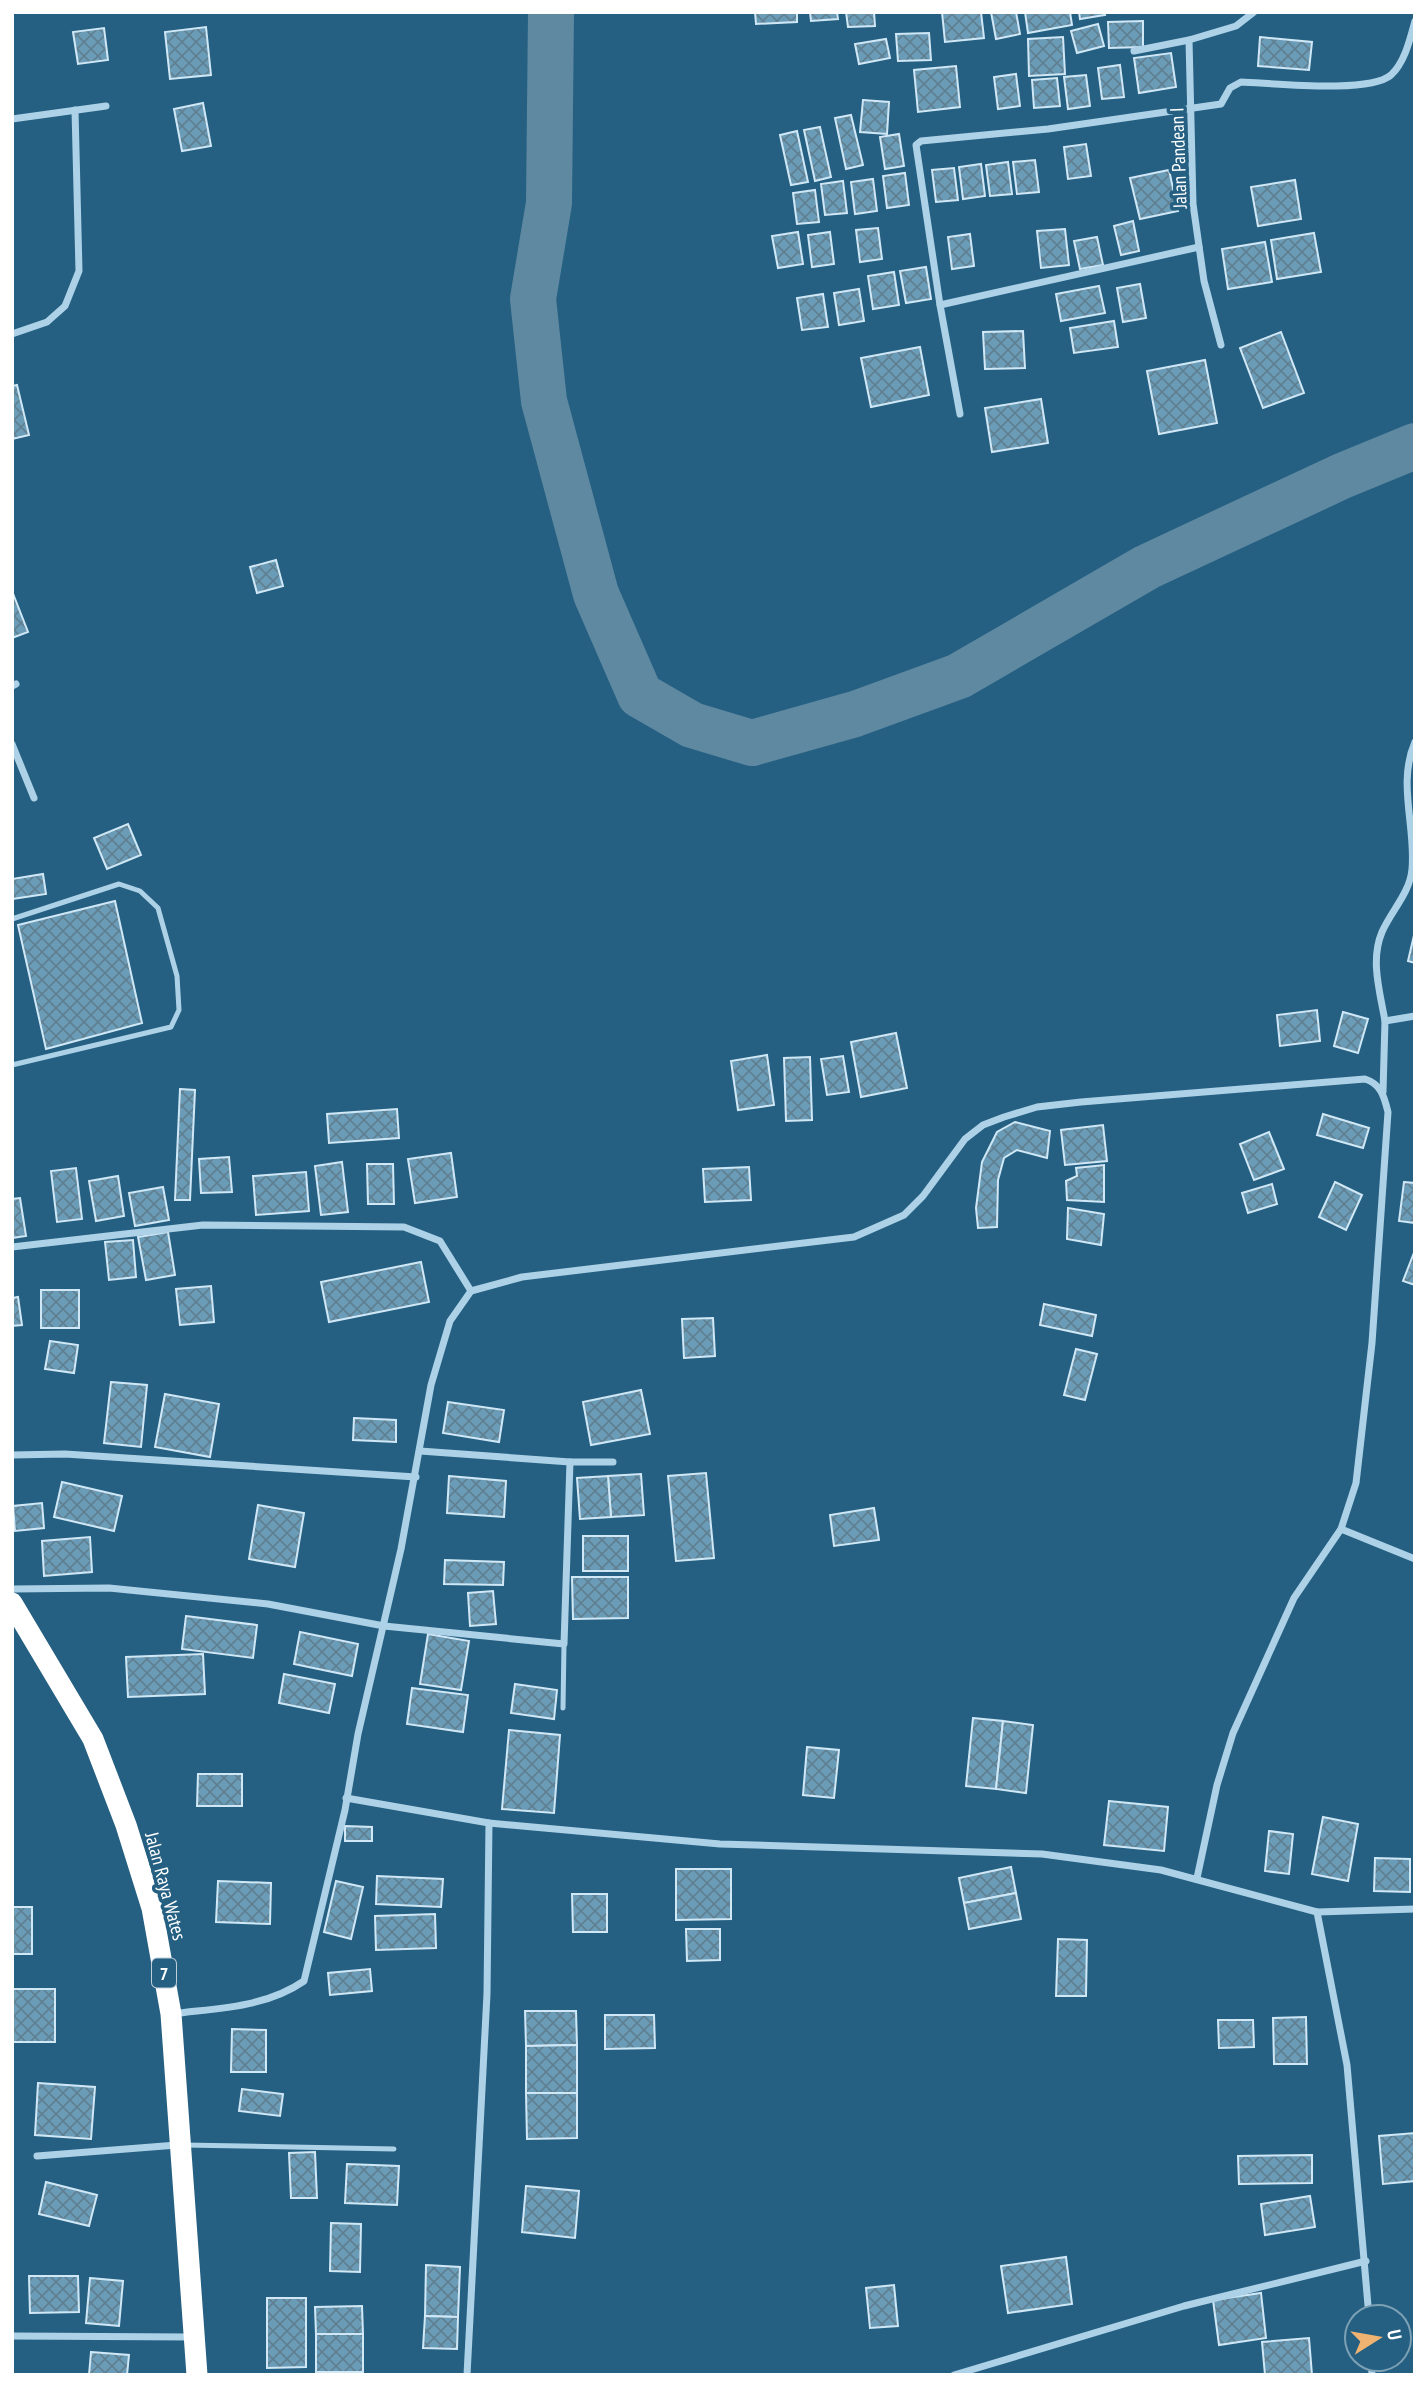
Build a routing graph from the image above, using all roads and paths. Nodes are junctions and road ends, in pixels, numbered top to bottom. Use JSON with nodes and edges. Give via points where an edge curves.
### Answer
{"nodes":[{"id":1,"x":1254,"y":12,"type":"edge"},
{"id":2,"x":1415,"y":21,"type":"edge"},
{"id":3,"x":1189,"y":40,"type":"junction"},
{"id":4,"x":1134,"y":51,"type":"dead end"},
{"id":5,"x":106,"y":106,"type":"dead end"},
{"id":6,"x":1192,"y":109,"type":"junction"},
{"id":7,"x":75,"y":110,"type":"junction"},
{"id":8,"x":12,"y":119,"type":"edge"},
{"id":9,"x":1199,"y":247,"type":"junction"},
{"id":10,"x":940,"y":305,"type":"junction"},
{"id":11,"x":12,"y":334,"type":"edge"},
{"id":12,"x":1221,"y":345,"type":"dead end"},
{"id":13,"x":960,"y":414,"type":"dead end"},
{"id":14,"x":1415,"y":743,"type":"edge"},
{"id":15,"x":12,"y":744,"type":"edge"},
{"id":16,"x":34,"y":798,"type":"dead end"},
{"id":17,"x":12,"y":919,"type":"edge"},
{"id":18,"x":1415,"y":1016,"type":"edge"},
{"id":19,"x":1385,"y":1021,"type":"junction"},
{"id":20,"x":12,"y":1065,"type":"edge"},
{"id":21,"x":1383,"y":1094,"type":"junction"},
{"id":22,"x":12,"y":1247,"type":"edge"},
{"id":23,"x":471,"y":1291,"type":"junction"},
{"id":24,"x":420,"y":1451,"type":"junction"},
{"id":25,"x":12,"y":1455,"type":"edge"},
{"id":26,"x":570,"y":1462,"type":"junction"},
{"id":27,"x":613,"y":1462,"type":"dead end"},
{"id":28,"x":416,"y":1477,"type":"junction"},
{"id":29,"x":1340,"y":1529,"type":"junction"},
{"id":30,"x":1415,"y":1559,"type":"edge"},
{"id":31,"x":12,"y":1589,"type":"edge"},
{"id":32,"x":12,"y":1603,"type":"edge"},
{"id":33,"x":384,"y":1626,"type":"junction"},
{"id":34,"x":564,"y":1644,"type":"junction"},
{"id":35,"x":563,"y":1708,"type":"dead end"},
{"id":36,"x":346,"y":1798,"type":"junction"},
{"id":37,"x":489,"y":1823,"type":"junction"},
{"id":38,"x":1197,"y":1878,"type":"junction"},
{"id":39,"x":1415,"y":1909,"type":"edge"},
{"id":40,"x":1317,"y":1912,"type":"junction"},
{"id":41,"x":171,"y":2014,"type":"junction"},
{"id":42,"x":181,"y":2145,"type":"junction"},
{"id":43,"x":394,"y":2149,"type":"dead end"},
{"id":44,"x":37,"y":2156,"type":"dead end"},
{"id":45,"x":1366,"y":2261,"type":"junction"},
{"id":46,"x":1368,"y":2303,"type":"edge"},
{"id":47,"x":12,"y":2336,"type":"edge"},
{"id":48,"x":195,"y":2337,"type":"junction"},
{"id":49,"x":197,"y":2375,"type":"edge"},
{"id":50,"x":467,"y":2375,"type":"edge"},
{"id":51,"x":954,"y":2375,"type":"edge"}],
"edges":[{"from":1,"to":3,"type":"street","via":[[1236,26]]},
{"from":2,"to":6,"type":"street","via":[[1401,61],[1379,82],[1349,86],[1241,82],[1230,88],[1221,104]]},
{"from":3,"to":4,"type":"street"},
{"from":3,"to":6,"type":"street","name":"Jalan Pandean I"},
{"from":5,"to":7,"type":"street"},
{"from":6,"to":9,"type":"street","name":"Jalan Pandean I","via":[[1193,204]]},
{"from":6,"to":10,"type":"street","via":[[918,143]]},
{"from":7,"to":8,"type":"street"},
{"from":7,"to":11,"type":"street","via":[[79,271],[65,306],[47,322]]},
{"from":9,"to":10,"type":"street"},
{"from":9,"to":12,"type":"street","name":"Jalan Pandean I"},
{"from":10,"to":13,"type":"street"},
{"from":14,"to":19,"type":"street","via":[[1406,764],[1412,871],[1401,901],[1381,933],[1375,969]]},
{"from":15,"to":16,"type":"street"},
{"from":17,"to":20,"type":"lane","via":[[119,884],[140,891],[158,908],[177,976],[179,1010],[171,1027]]},
{"from":18,"to":19,"type":"street"},
{"from":19,"to":21,"type":"street"},
{"from":21,"to":23,"type":"street","via":[[1375,1082],[1365,1079],[1037,1107],[983,1125],[965,1139],[904,1215],[854,1237],[522,1277]]},
{"from":21,"to":29,"type":"street","via":[[1388,1112],[1372,1343],[1356,1483]]},
{"from":22,"to":23,"type":"street","via":[[203,1225],[404,1227],[440,1241]]},
{"from":23,"to":24,"type":"street","via":[[450,1321],[431,1385]]},
{"from":24,"to":26,"type":"street"},
{"from":24,"to":28,"type":"street"},
{"from":25,"to":28,"type":"street","via":[[65,1454]]},
{"from":26,"to":27,"type":"street"},
{"from":26,"to":34,"type":"street"},
{"from":28,"to":33,"type":"street"},
{"from":29,"to":30,"type":"street"},
{"from":29,"to":38,"type":"street","via":[[1294,1598],[1233,1733]]},
{"from":31,"to":33,"type":"street","via":[[109,1588],[242,1601]]},
{"from":32,"to":41,"type":"highway","name":"Jalan Raya Wates","number":"7","via":[[93,1739],[122,1812],[152,1908]]},
{"from":33,"to":34,"type":"street"},
{"from":33,"to":36,"type":"street"},
{"from":34,"to":35,"type":"lane"},
{"from":36,"to":37,"type":"street"},
{"from":36,"to":41,"type":"street","via":[[303,1981],[282,1996],[261,2002]]},
{"from":37,"to":38,"type":"street","via":[[720,1844],[1042,1854]]},
{"from":37,"to":50,"type":"street","via":[[487,1994]]},
{"from":38,"to":40,"type":"street"},
{"from":39,"to":40,"type":"street"},
{"from":40,"to":45,"type":"street","via":[[1347,2065]]},
{"from":41,"to":42,"type":"highway","name":"Jalan Raya Wates","number":"7"},
{"from":42,"to":43,"type":"lane"},
{"from":42,"to":44,"type":"street"},
{"from":42,"to":48,"type":"highway","name":"Jalan Raya Wates","number":"7"},
{"from":45,"to":46,"type":"street"},
{"from":45,"to":51,"type":"street","via":[[1184,2306]]},
{"from":47,"to":48,"type":"street"},
{"from":48,"to":49,"type":"highway","name":"Jalan Raya Wates","number":"7"}]}
